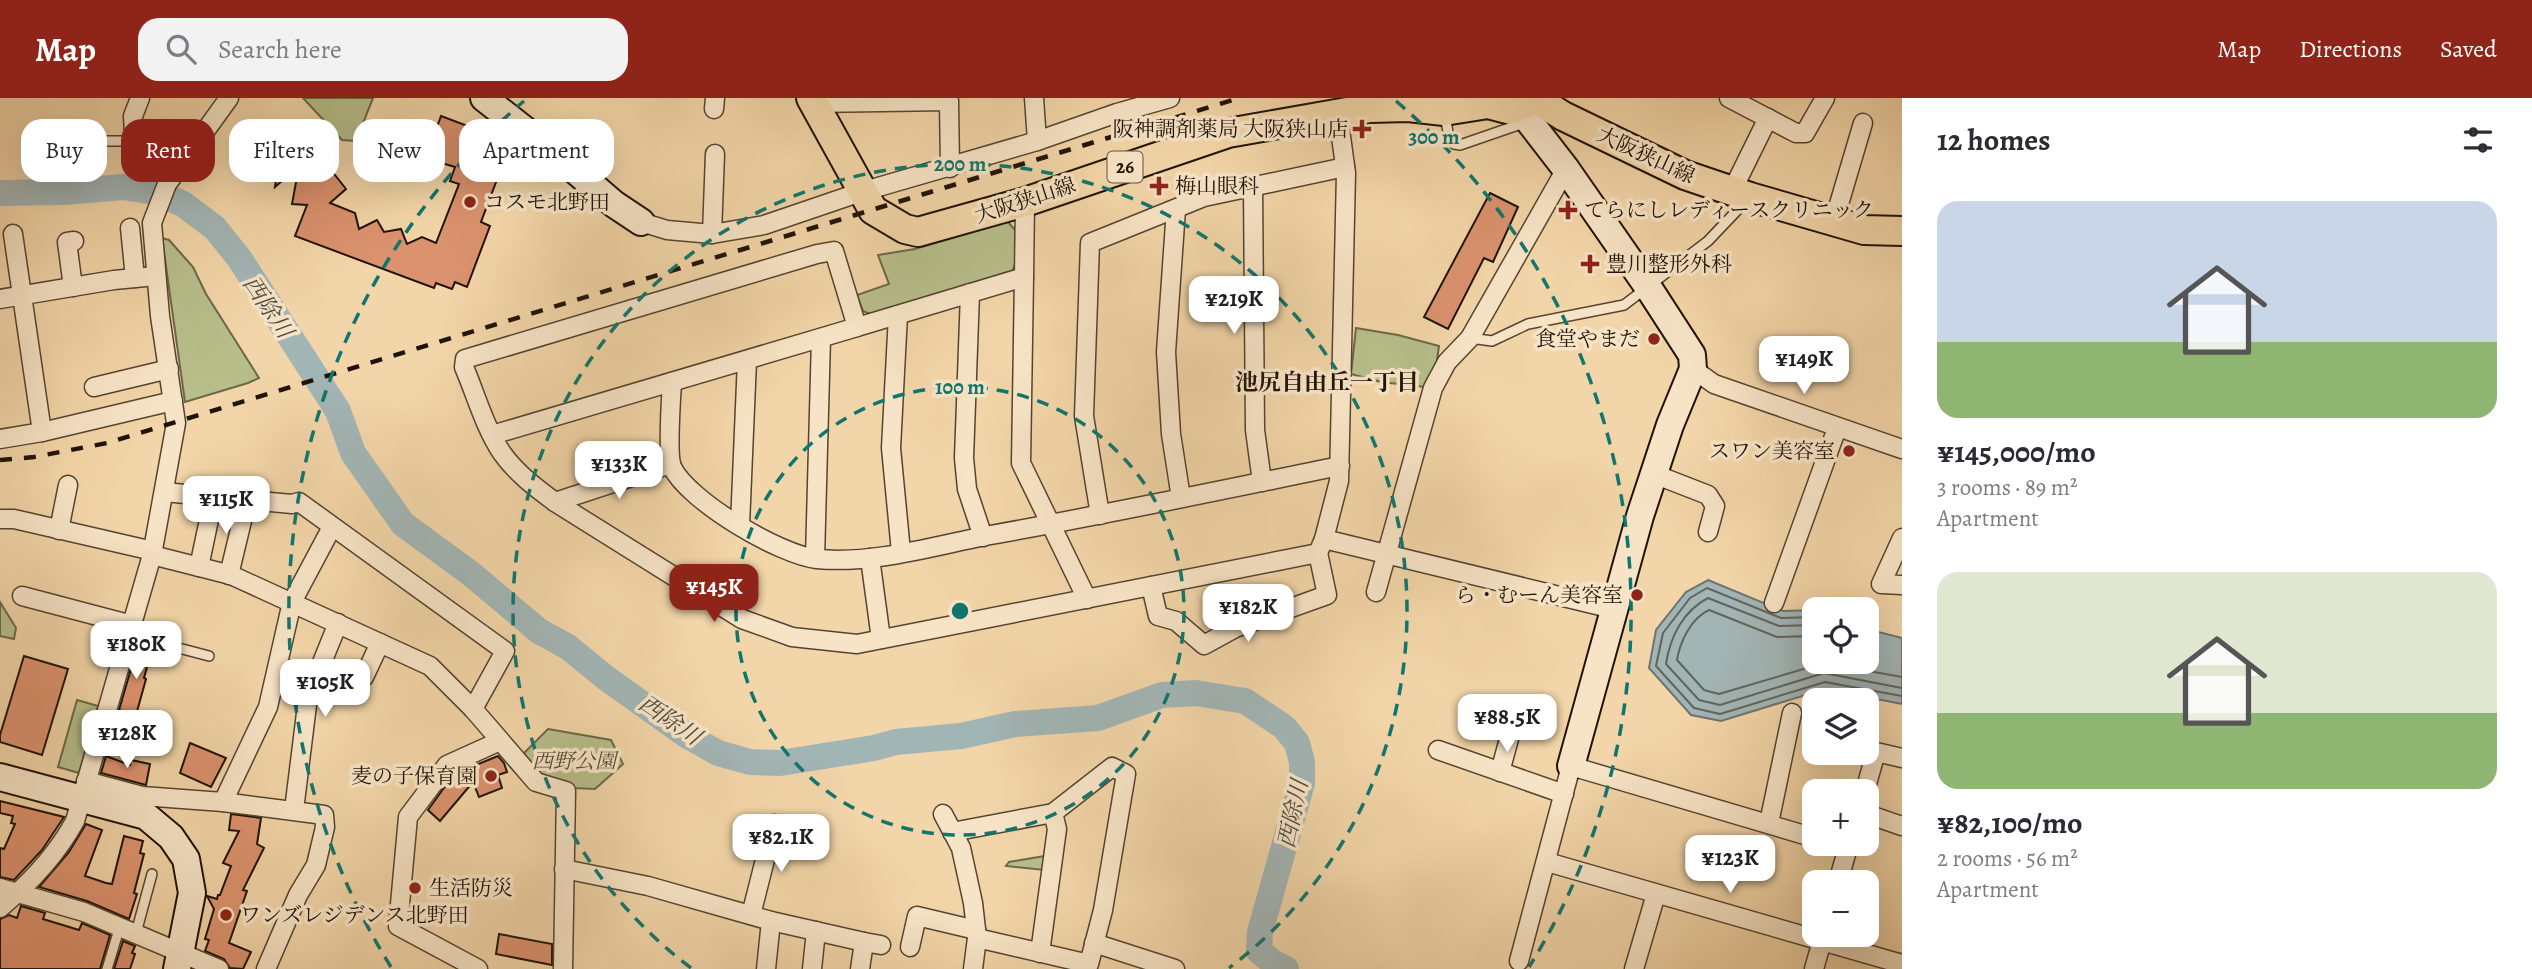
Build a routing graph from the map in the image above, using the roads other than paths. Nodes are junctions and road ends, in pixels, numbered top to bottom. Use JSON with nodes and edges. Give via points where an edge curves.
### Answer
{"nodes":[{"id":1,"x":140,"y":98,"type":"edge"},
{"id":2,"x":229,"y":98,"type":"edge"},
{"id":3,"x":484,"y":98,"type":"edge"},
{"id":4,"x":1034,"y":98,"type":"edge"},
{"id":5,"x":1170,"y":98,"type":"edge"},
{"id":6,"x":1825,"y":98,"type":"edge"},
{"id":7,"x":1733,"y":99,"type":"edge"},
{"id":8,"x":812,"y":101,"type":"edge"},
{"id":9,"x":1116,"y":106,"type":"edge"},
{"id":10,"x":1509,"y":110,"type":"edge"},
{"id":11,"x":1444,"y":111,"type":"junction"},
{"id":12,"x":1338,"y":115,"type":"junction"},
{"id":13,"x":1768,"y":118,"type":"junction"},
{"id":14,"x":133,"y":119,"type":"edge"},
{"id":15,"x":214,"y":119,"type":"edge"},
{"id":16,"x":1863,"y":123,"type":"dead end"},
{"id":17,"x":1037,"y":142,"type":"junction"},
{"id":18,"x":715,"y":154,"type":"dead end"},
{"id":19,"x":1345,"y":167,"type":"junction"},
{"id":20,"x":950,"y":168,"type":"junction"},
{"id":21,"x":1566,"y":169,"type":"junction"},
{"id":22,"x":170,"y":182,"type":"edge"},
{"id":23,"x":1253,"y":187,"type":"junction"},
{"id":24,"x":861,"y":192,"type":"junction"},
{"id":25,"x":1741,"y":194,"type":"junction"},
{"id":26,"x":1025,"y":201,"type":"junction"},
{"id":27,"x":1176,"y":209,"type":"junction"},
{"id":28,"x":640,"y":222,"type":"joint"},
{"id":29,"x":1834,"y":222,"type":"junction"},
{"id":30,"x":130,"y":228,"type":"dead end"},
{"id":31,"x":1902,"y":231,"type":"edge"},
{"id":32,"x":13,"y":234,"type":"dead end"},
{"id":33,"x":712,"y":234,"type":"junction"},
{"id":34,"x":74,"y":241,"type":"dead end"},
{"id":35,"x":156,"y":276,"type":"junction"},
{"id":36,"x":1024,"y":277,"type":"junction"},
{"id":37,"x":135,"y":278,"type":"junction"},
{"id":38,"x":73,"y":287,"type":"junction"},
{"id":39,"x":1648,"y":287,"type":"junction"},
{"id":40,"x":970,"y":293,"type":"junction"},
{"id":41,"x":23,"y":296,"type":"junction"},
{"id":42,"x":0,"y":299,"type":"edge"},
{"id":43,"x":898,"y":315,"type":"junction"},
{"id":44,"x":857,"y":327,"type":"junction"},
{"id":45,"x":821,"y":338,"type":"junction"},
{"id":46,"x":1470,"y":338,"type":"junction"},
{"id":47,"x":747,"y":360,"type":"junction"},
{"id":48,"x":169,"y":369,"type":"junction"},
{"id":49,"x":1693,"y":369,"type":"junction"},
{"id":50,"x":671,"y":382,"type":"junction"},
{"id":51,"x":94,"y":387,"type":"dead end"},
{"id":52,"x":173,"y":401,"type":"junction"},
{"id":53,"x":1837,"y":428,"type":"junction"},
{"id":54,"x":42,"y":432,"type":"junction"},
{"id":55,"x":492,"y":435,"type":"junction"},
{"id":56,"x":0,"y":439,"type":"edge"},
{"id":57,"x":1902,"y":449,"type":"edge"},
{"id":58,"x":671,"y":464,"type":"junction"},
{"id":59,"x":1340,"y":466,"type":"junction"},
{"id":60,"x":1654,"y":474,"type":"junction"},
{"id":61,"x":1262,"y":482,"type":"junction"},
{"id":62,"x":68,"y":485,"type":"dead end"},
{"id":63,"x":164,"y":492,"type":"junction"},
{"id":64,"x":214,"y":496,"type":"junction"},
{"id":65,"x":1181,"y":498,"type":"junction"},
{"id":66,"x":247,"y":500,"type":"junction"},
{"id":67,"x":555,"y":502,"type":"junction"},
{"id":68,"x":1100,"y":514,"type":"junction"},
{"id":69,"x":0,"y":519,"type":"edge"},
{"id":70,"x":1052,"y":524,"type":"junction"},
{"id":71,"x":740,"y":525,"type":"junction"},
{"id":72,"x":332,"y":527,"type":"junction"},
{"id":73,"x":59,"y":530,"type":"junction"},
{"id":74,"x":1708,"y":531,"type":"dead end"},
{"id":75,"x":984,"y":537,"type":"junction"},
{"id":76,"x":1902,"y":538,"type":"edge"},
{"id":77,"x":1321,"y":546,"type":"junction"},
{"id":78,"x":901,"y":552,"type":"junction"},
{"id":79,"x":153,"y":553,"type":"junction"},
{"id":80,"x":1387,"y":553,"type":"junction"},
{"id":81,"x":815,"y":558,"type":"junction"},
{"id":82,"x":870,"y":558,"type":"junction"},
{"id":83,"x":199,"y":567,"type":"junction"},
{"id":84,"x":229,"y":575,"type":"junction"},
{"id":85,"x":1902,"y":585,"type":"edge"},
{"id":86,"x":1151,"y":586,"type":"junction"},
{"id":87,"x":1376,"y":592,"type":"dead end"},
{"id":88,"x":22,"y":596,"type":"dead end"},
{"id":89,"x":1087,"y":598,"type":"junction"},
{"id":90,"x":292,"y":602,"type":"junction"},
{"id":91,"x":1774,"y":603,"type":"dead end"},
{"id":92,"x":1613,"y":609,"type":"junction"},
{"id":93,"x":338,"y":624,"type":"junction"},
{"id":94,"x":130,"y":630,"type":"junction"},
{"id":95,"x":881,"y":639,"type":"junction"},
{"id":96,"x":380,"y":643,"type":"junction"},
{"id":97,"x":209,"y":656,"type":"dead end"},
{"id":98,"x":364,"y":677,"type":"dead end"},
{"id":99,"x":473,"y":709,"type":"junction"},
{"id":100,"x":1516,"y":713,"type":"dead end"},
{"id":101,"x":1792,"y":713,"type":"dead end"},
{"id":102,"x":500,"y":741,"type":"junction"},
{"id":103,"x":1437,"y":750,"type":"dead end"},
{"id":104,"x":1902,"y":758,"type":"edge"},
{"id":105,"x":1571,"y":766,"type":"junction"},
{"id":106,"x":1500,"y":772,"type":"junction"},
{"id":107,"x":0,"y":776,"type":"edge"},
{"id":108,"x":1869,"y":779,"type":"edge"},
{"id":109,"x":83,"y":789,"type":"junction"},
{"id":110,"x":1564,"y":794,"type":"junction"},
{"id":111,"x":223,"y":802,"type":"junction"},
{"id":112,"x":294,"y":810,"type":"junction"},
{"id":113,"x":1053,"y":813,"type":"junction"},
{"id":114,"x":943,"y":814,"type":"dead end"},
{"id":115,"x":1879,"y":818,"type":"edge"},
{"id":116,"x":1769,"y":823,"type":"junction"},
{"id":117,"x":774,"y":824,"type":"dead end"},
{"id":118,"x":1902,"y":826,"type":"edge"},
{"id":119,"x":952,"y":832,"type":"junction"},
{"id":120,"x":1802,"y":834,"type":"edge"},
{"id":121,"x":1547,"y":862,"type":"junction"},
{"id":122,"x":564,"y":869,"type":"junction"},
{"id":123,"x":152,"y":873,"type":"dead end"},
{"id":124,"x":0,"y":888,"type":"edge"},
{"id":125,"x":19,"y":893,"type":"junction"},
{"id":126,"x":1656,"y":894,"type":"junction"},
{"id":127,"x":0,"y":908,"type":"edge"},
{"id":128,"x":751,"y":915,"type":"junction"},
{"id":129,"x":771,"y":921,"type":"junction"},
{"id":130,"x":128,"y":929,"type":"junction"},
{"id":131,"x":816,"y":931,"type":"junction"},
{"id":132,"x":1802,"y":932,"type":"edge"},
{"id":133,"x":977,"y":934,"type":"junction"},
{"id":134,"x":1094,"y":943,"type":"junction"},
{"id":135,"x":910,"y":947,"type":"dead end"},
{"id":136,"x":1820,"y":947,"type":"edge"},
{"id":137,"x":1850,"y":947,"type":"edge"},
{"id":138,"x":1040,"y":953,"type":"junction"},
{"id":139,"x":179,"y":961,"type":"edge"},
{"id":140,"x":1519,"y":961,"type":"dead end"},
{"id":141,"x":1902,"y":964,"type":"edge"},
{"id":142,"x":1088,"y":967,"type":"edge"},
{"id":143,"x":107,"y":969,"type":"edge"},
{"id":144,"x":219,"y":969,"type":"edge"},
{"id":145,"x":266,"y":969,"type":"edge"},
{"id":146,"x":478,"y":969,"type":"edge"},
{"id":147,"x":563,"y":969,"type":"edge"},
{"id":148,"x":766,"y":969,"type":"edge"},
{"id":149,"x":812,"y":969,"type":"edge"},
{"id":150,"x":860,"y":969,"type":"edge"},
{"id":151,"x":973,"y":969,"type":"edge"},
{"id":152,"x":1174,"y":969,"type":"edge"},
{"id":153,"x":1634,"y":969,"type":"edge"},
{"id":154,"x":1814,"y":969,"type":"edge"}],
"edges":[{"from":1,"to":14,"type":"street"},
{"from":2,"to":15,"type":"street"},
{"from":3,"to":28,"type":"street"},
{"from":4,"to":17,"type":"street"},
{"from":5,"to":9,"type":"street"},
{"from":6,"to":13,"type":"street","via":[[1805,134]]},
{"from":7,"to":13,"type":"street"},
{"from":8,"to":20,"type":"street","via":[[949,101]]},
{"from":8,"to":24,"type":"main road","name":"大阪狭山線","number":"26"},
{"from":9,"to":17,"type":"street"},
{"from":10,"to":11,"type":"main road","name":"大阪狭山線","number":"26"},
{"from":10,"to":11,"type":"lane","via":[[1518,125],[1460,145],[1449,137]]},
{"from":10,"to":21,"type":"street"},
{"from":10,"to":25,"type":"main road","name":"大阪狭山線","number":"26","via":[[1536,99],[1685,175]]},
{"from":11,"to":12,"type":"main road","name":"大阪狭山線","number":"26","via":[[1370,108]]},
{"from":12,"to":19,"type":"street"},
{"from":12,"to":26,"type":"main road","name":"大阪狭山線","number":"26","via":[[1228,133]]},
{"from":13,"to":25,"type":"street"},
{"from":16,"to":29,"type":"street"},
{"from":17,"to":20,"type":"street"},
{"from":18,"to":33,"type":"street"},
{"from":19,"to":23,"type":"street"},
{"from":19,"to":59,"type":"street"},
{"from":20,"to":24,"type":"street"},
{"from":21,"to":39,"type":"street"},
{"from":21,"to":46,"type":"street"},
{"from":22,"to":35,"type":"street","via":[[152,223]]},
{"from":23,"to":27,"type":"street","via":[[1203,197]]},
{"from":23,"to":61,"type":"street","via":[[1255,430]]},
{"from":24,"to":26,"type":"main road","name":"大阪狭山線","number":"26","via":[[873,210],[918,232]]},
{"from":24,"to":33,"type":"street","via":[[764,225]]},
{"from":25,"to":29,"type":"main road","name":"大阪狭山線","number":"26"},
{"from":25,"to":39,"type":"lane","via":[[1709,241]]},
{"from":26,"to":36,"type":"street"},
{"from":27,"to":65,"type":"street","via":[[1166,352]]},
{"from":27,"to":68,"type":"street","via":[[1090,243],[1084,416]]},
{"from":28,"to":33,"type":"street"},
{"from":29,"to":31,"type":"main road","name":"大阪狭山線","number":"26","via":[[1864,230]]},
{"from":30,"to":37,"type":"street"},
{"from":32,"to":41,"type":"street"},
{"from":34,"to":38,"type":"street","via":[[67,242]]},
{"from":35,"to":37,"type":"street"},
{"from":35,"to":48,"type":"street"},
{"from":36,"to":40,"type":"street"},
{"from":36,"to":70,"type":"street","via":[[1021,463]]},
{"from":37,"to":38,"type":"street"},
{"from":38,"to":41,"type":"street"},
{"from":39,"to":46,"type":"lane","via":[[1624,305],[1528,324],[1492,341]]},
{"from":39,"to":49,"type":"street","via":[[1692,355]]},
{"from":40,"to":43,"type":"street"},
{"from":40,"to":75,"type":"street","via":[[964,458],[967,489]]},
{"from":41,"to":42,"type":"street"},
{"from":41,"to":54,"type":"street"},
{"from":43,"to":44,"type":"street"},
{"from":43,"to":78,"type":"street","via":[[891,449]]},
{"from":44,"to":45,"type":"street"},
{"from":44,"to":55,"type":"street","via":[[834,251],[805,257],[466,359],[464,367]]},
{"from":45,"to":47,"type":"street"},
{"from":45,"to":81,"type":"street"},
{"from":46,"to":80,"type":"street","via":[[1447,362],[1433,387]]},
{"from":47,"to":50,"type":"street"},
{"from":47,"to":71,"type":"street"},
{"from":48,"to":51,"type":"street"},
{"from":48,"to":52,"type":"street"},
{"from":49,"to":53,"type":"street","via":[[1714,384]]},
{"from":49,"to":60,"type":"street"},
{"from":50,"to":55,"type":"street"},
{"from":50,"to":58,"type":"street"},
{"from":52,"to":54,"type":"street"},
{"from":52,"to":63,"type":"street","via":[[176,423]]},
{"from":53,"to":57,"type":"street"},
{"from":53,"to":91,"type":"street"},
{"from":54,"to":56,"type":"street"},
{"from":55,"to":67,"type":"street","via":[[527,481]]},
{"from":58,"to":67,"type":"street"},
{"from":58,"to":71,"type":"street","via":[[698,498]]},
{"from":59,"to":61,"type":"street"},
{"from":59,"to":77,"type":"street"},
{"from":60,"to":74,"type":"street","via":[[1707,495],[1715,506]]},
{"from":60,"to":92,"type":"street"},
{"from":61,"to":65,"type":"street"},
{"from":62,"to":73,"type":"street"},
{"from":63,"to":64,"type":"street"},
{"from":63,"to":79,"type":"street"},
{"from":64,"to":66,"type":"street"},
{"from":64,"to":83,"type":"street"},
{"from":65,"to":68,"type":"street"},
{"from":66,"to":72,"type":"street","via":[[299,502]]},
{"from":66,"to":84,"type":"street"},
{"from":67,"to":95,"type":"street","via":[[742,619],[792,637],[857,644]]},
{"from":68,"to":70,"type":"street"},
{"from":69,"to":73,"type":"street"},
{"from":70,"to":75,"type":"street"},
{"from":70,"to":89,"type":"street"},
{"from":71,"to":81,"type":"street","via":[[785,549]]},
{"from":72,"to":90,"type":"street"},
{"from":72,"to":99,"type":"street","via":[[505,651]]},
{"from":73,"to":79,"type":"street"},
{"from":75,"to":78,"type":"street"},
{"from":76,"to":85,"type":"street","via":[[1881,584]]},
{"from":77,"to":80,"type":"street"},
{"from":77,"to":86,"type":"street"},
{"from":77,"to":86,"type":"street","via":[[1327,595],[1235,628],[1204,645],[1176,621],[1158,616]]},
{"from":78,"to":82,"type":"street"},
{"from":79,"to":83,"type":"street"},
{"from":79,"to":94,"type":"street"},
{"from":80,"to":87,"type":"street"},
{"from":80,"to":92,"type":"street"},
{"from":81,"to":82,"type":"street"},
{"from":82,"to":95,"type":"street"},
{"from":83,"to":84,"type":"street"},
{"from":84,"to":90,"type":"street"},
{"from":86,"to":89,"type":"street"},
{"from":88,"to":94,"type":"street"},
{"from":89,"to":95,"type":"street"},
{"from":90,"to":93,"type":"street"},
{"from":90,"to":111,"type":"street","via":[[268,707]]},
{"from":92,"to":105,"type":"street"},
{"from":93,"to":96,"type":"street"},
{"from":93,"to":112,"type":"street","via":[[308,697]]},
{"from":94,"to":97,"type":"lane"},
{"from":94,"to":109,"type":"street"},
{"from":96,"to":98,"type":"street"},
{"from":96,"to":99,"type":"street","via":[[430,666]]},
{"from":99,"to":102,"type":"street"},
{"from":100,"to":106,"type":"street"},
{"from":101,"to":116,"type":"street"},
{"from":102,"to":122,"type":"street","via":[[536,782],[566,791]]},
{"from":102,"to":146,"type":"street","via":[[447,765],[408,817],[398,926]]},
{"from":103,"to":106,"type":"street"},
{"from":104,"to":108,"type":"street","via":[[1878,747]]},
{"from":105,"to":110,"type":"street"},
{"from":105,"to":116,"type":"street"},
{"from":106,"to":110,"type":"street"},
{"from":107,"to":109,"type":"street"},
{"from":109,"to":111,"type":"street"},
{"from":109,"to":125,"type":"street","via":[[66,839]]},
{"from":109,"to":139,"type":"street","via":[[146,816],[172,837],[186,859],[192,893]]},
{"from":110,"to":121,"type":"street"},
{"from":111,"to":112,"type":"street"},
{"from":112,"to":145,"type":"street","via":[[324,815],[325,827],[316,865]]},
{"from":113,"to":119,"type":"street"},
{"from":113,"to":134,"type":"street","via":[[1112,767],[1126,774]]},
{"from":113,"to":138,"type":"street","via":[[1057,829]]},
{"from":114,"to":119,"type":"street"},
{"from":115,"to":118,"type":"street"},
{"from":116,"to":120,"type":"street"},
{"from":117,"to":128,"type":"street"},
{"from":119,"to":133,"type":"street","via":[[961,848]]},
{"from":121,"to":126,"type":"street"},
{"from":121,"to":140,"type":"street"},
{"from":122,"to":128,"type":"street","via":[[648,886]]},
{"from":122,"to":147,"type":"street"},
{"from":123,"to":130,"type":"lane"},
{"from":124,"to":125,"type":"street"},
{"from":125,"to":127,"type":"street"},
{"from":125,"to":130,"type":"street"},
{"from":126,"to":132,"type":"street"},
{"from":126,"to":153,"type":"street"},
{"from":128,"to":129,"type":"street"},
{"from":129,"to":131,"type":"street"},
{"from":129,"to":148,"type":"street"},
{"from":130,"to":139,"type":"street"},
{"from":130,"to":143,"type":"lane"},
{"from":131,"to":149,"type":"street"},
{"from":131,"to":150,"type":"street","via":[[872,943]]},
{"from":133,"to":135,"type":"street","via":[[917,916]]},
{"from":133,"to":138,"type":"street"},
{"from":133,"to":151,"type":"street"},
{"from":134,"to":142,"type":"street"},
{"from":134,"to":152,"type":"street"},
{"from":136,"to":154,"type":"street"},
{"from":137,"to":141,"type":"street"},
{"from":138,"to":142,"type":"street"},
{"from":139,"to":144,"type":"street"}]}
